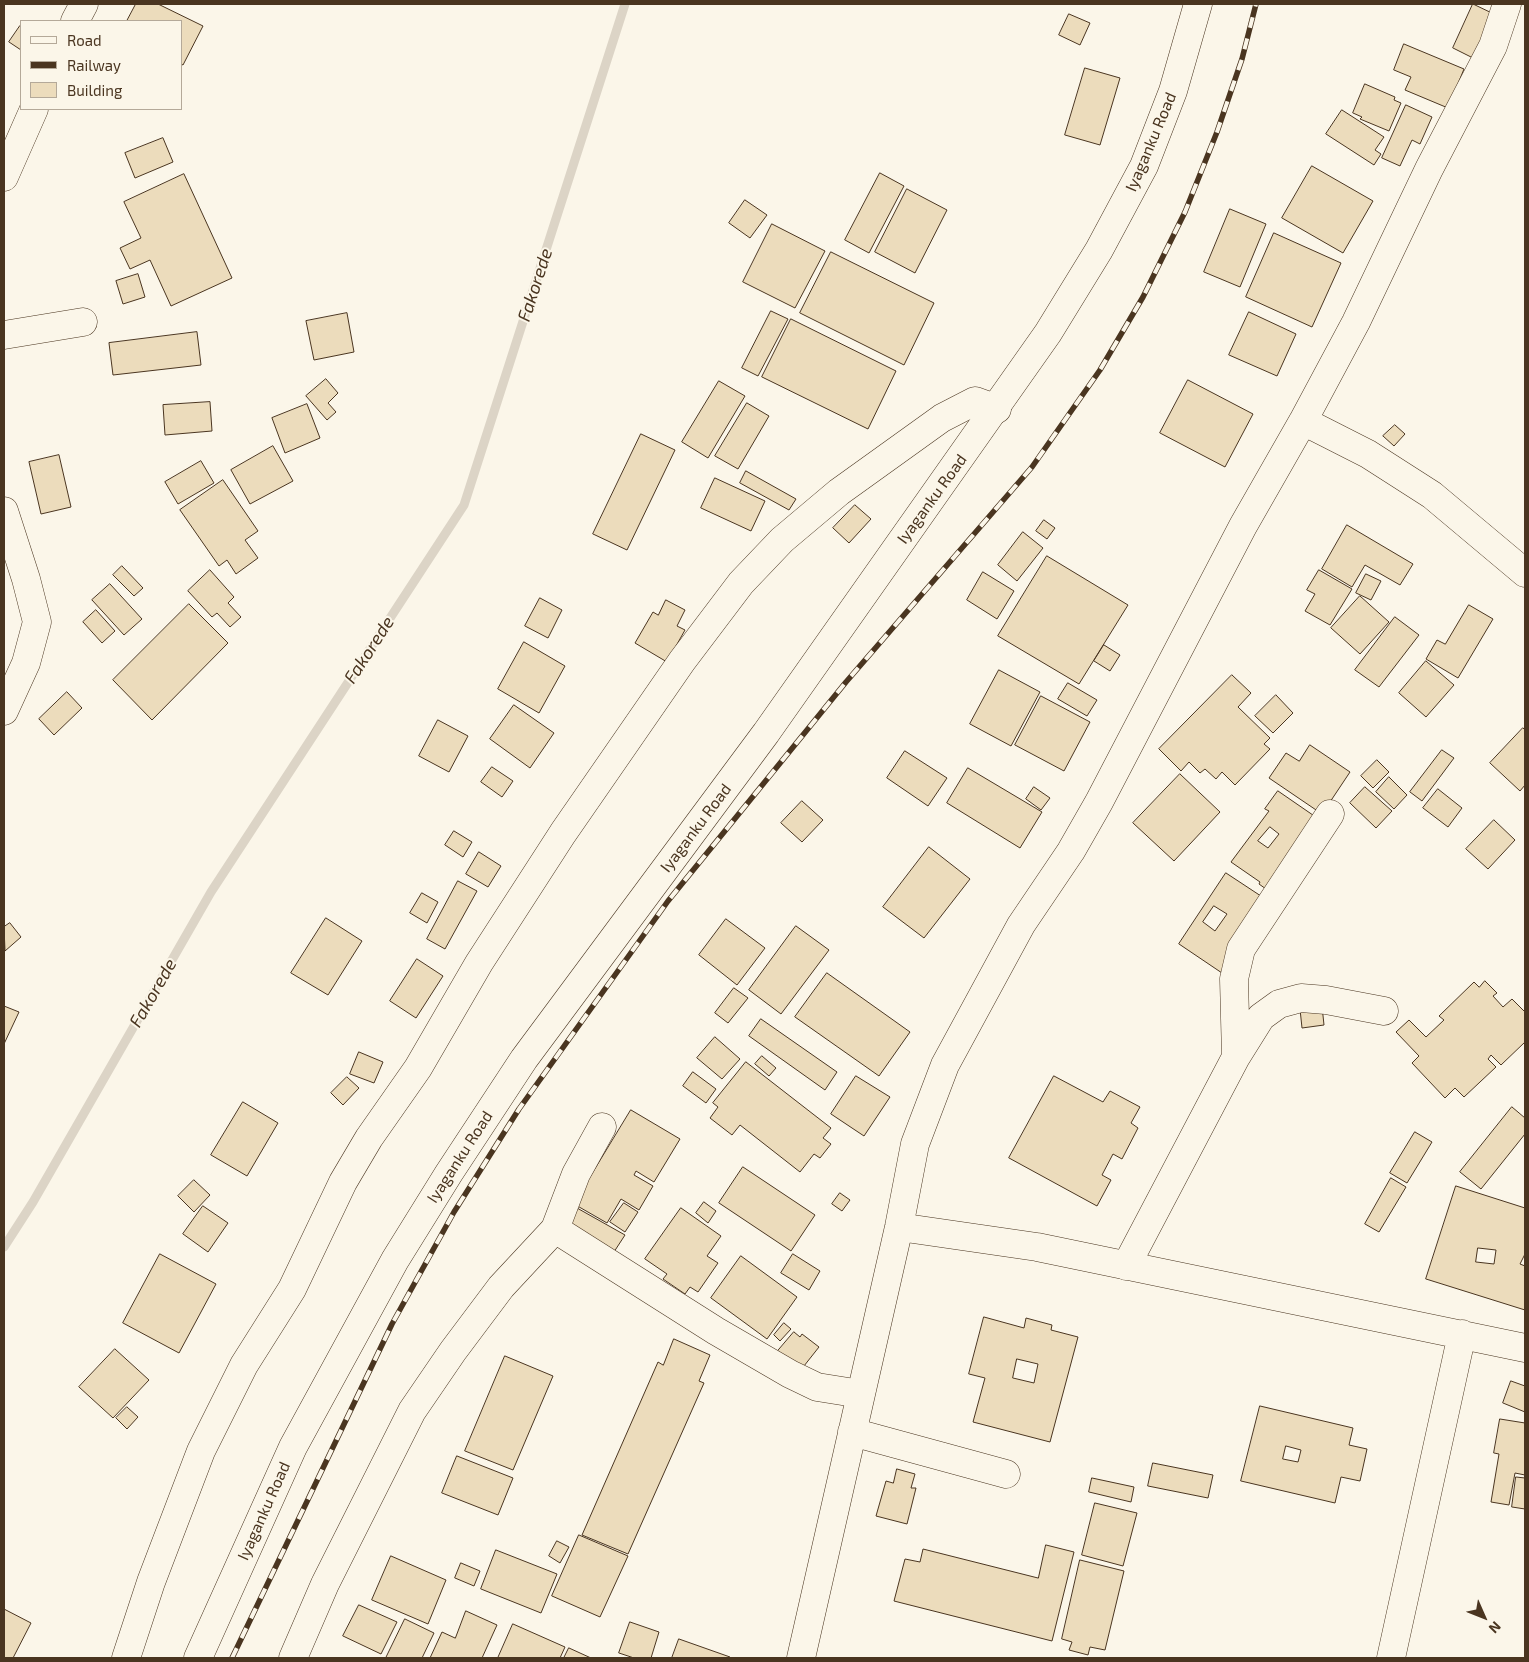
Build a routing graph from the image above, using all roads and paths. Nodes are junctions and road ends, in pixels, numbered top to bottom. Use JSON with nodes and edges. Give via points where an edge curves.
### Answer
{"nodes":[{"id":1,"x":84,"y":4,"type":"edge"},
{"id":2,"x":1198,"y":4,"type":"edge"},
{"id":3,"x":1507,"y":4,"type":"edge"},
{"id":4,"x":76,"y":20,"type":"edge"},
{"id":5,"x":34,"y":110,"type":"edge"},
{"id":6,"x":4,"y":177,"type":"edge"},
{"id":7,"x":83,"y":322,"type":"dead end"},
{"id":8,"x":4,"y":335,"type":"edge"},
{"id":9,"x":997,"y":409,"type":"junction"},
{"id":10,"x":1304,"y":421,"type":"junction"},
{"id":11,"x":4,"y":511,"type":"edge"},
{"id":12,"x":1525,"y":573,"type":"edge"},
{"id":13,"x":4,"y":711,"type":"edge"},
{"id":14,"x":1330,"y":814,"type":"dead end"},
{"id":15,"x":1384,"y":1011,"type":"dead end"},
{"id":16,"x":1236,"y":1057,"type":"junction"},
{"id":17,"x":602,"y":1127,"type":"dead end"},
{"id":18,"x":899,"y":1227,"type":"junction"},
{"id":19,"x":556,"y":1229,"type":"junction"},
{"id":20,"x":1126,"y":1266,"type":"junction"},
{"id":21,"x":1462,"y":1334,"type":"junction"},
{"id":22,"x":1525,"y":1348,"type":"edge"},
{"id":23,"x":861,"y":1394,"type":"junction"},
{"id":24,"x":852,"y":1432,"type":"junction"},
{"id":25,"x":1006,"y":1474,"type":"dead end"},
{"id":26,"x":126,"y":1658,"type":"edge"},
{"id":27,"x":198,"y":1658,"type":"edge"},
{"id":28,"x":293,"y":1658,"type":"edge"},
{"id":29,"x":801,"y":1658,"type":"edge"},
{"id":30,"x":1391,"y":1658,"type":"edge"}],
"edges":[{"from":1,"to":4,"type":"main road"},
{"from":2,"to":9,"type":"main road","name":"Iyaganku Road","via":[[1173,91],[1144,166],[1048,334]]},
{"from":3,"to":10,"type":"main road","via":[[1493,46],[1477,79]]},
{"from":5,"to":6,"type":"main road"},
{"from":7,"to":8,"type":"main road"},
{"from":9,"to":26,"type":"main road","via":[[976,401],[942,418],[839,492],[782,540],[741,582],[676,670],[563,833],[479,963],[418,1068],[342,1182],[292,1289],[244,1365],[201,1451]]},
{"from":9,"to":27,"type":"main road","name":"Iyaganku Road","via":[[766,733],[524,1059],[449,1173],[395,1260],[293,1447]]},
{"from":10,"to":12,"type":"main road","via":[[1368,454],[1432,495]]},
{"from":10,"to":18,"type":"main road","via":[[1243,526],[1099,802],[1071,851],[1021,925],[945,1065],[915,1144]]},
{"from":11,"to":13,"type":"main road","via":[[37,622],[26,663]]},
{"from":14,"to":16,"type":"main road","via":[[1241,948],[1234,978]]},
{"from":15,"to":16,"type":"main road","via":[[1301,998],[1279,1004],[1261,1017]]},
{"from":16,"to":20,"type":"main road"},
{"from":17,"to":19,"type":"main road","via":[[576,1174]]},
{"from":18,"to":20,"type":"main road","via":[[1037,1247]]},
{"from":18,"to":23,"type":"main road"},
{"from":19,"to":23,"type":"main road","via":[[790,1374],[817,1387]]},
{"from":19,"to":28,"type":"main road","via":[[501,1287],[412,1411]]},
{"from":20,"to":21,"type":"main road"},
{"from":21,"to":22,"type":"main road"},
{"from":21,"to":30,"type":"main road"},
{"from":23,"to":24,"type":"main road"},
{"from":24,"to":25,"type":"main road"},
{"from":24,"to":29,"type":"main road"}]}
